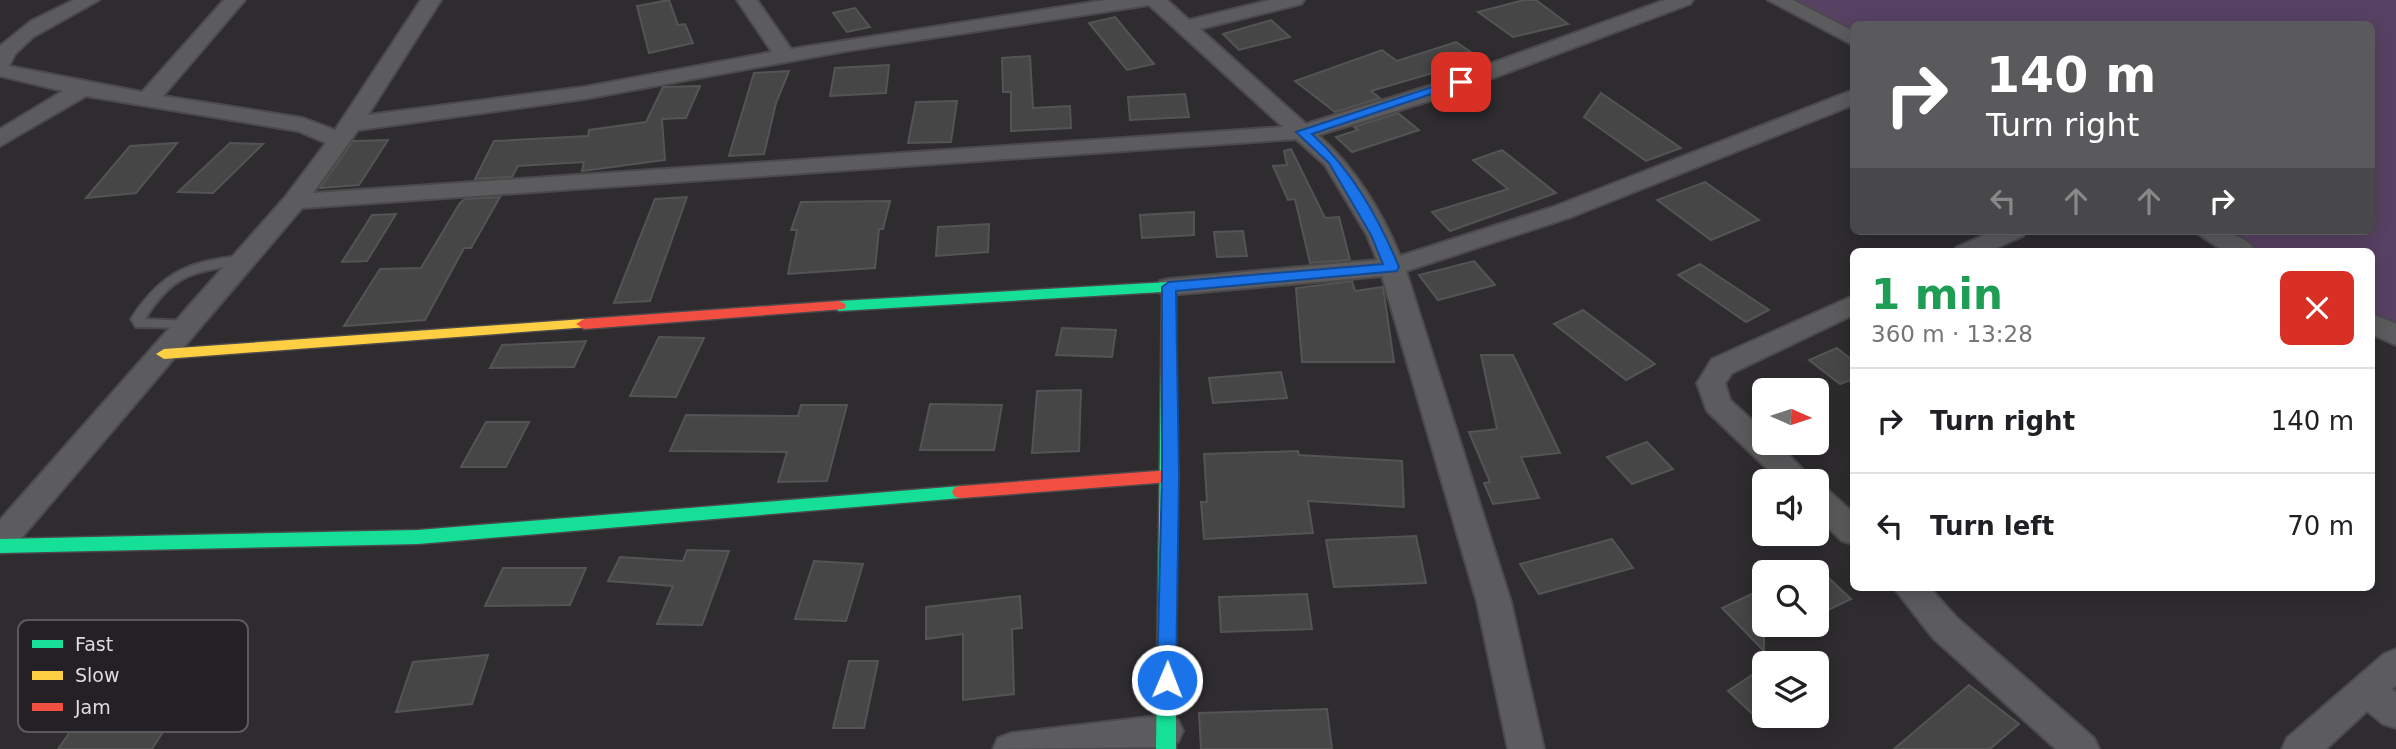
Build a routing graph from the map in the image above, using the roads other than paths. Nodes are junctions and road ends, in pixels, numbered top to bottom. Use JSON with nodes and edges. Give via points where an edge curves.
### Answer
{"nodes":[{"id":1,"x":89,"y":0,"type":"edge"},
{"id":2,"x":235,"y":0,"type":"edge"},
{"id":3,"x":431,"y":0,"type":"edge"},
{"id":4,"x":747,"y":0,"type":"edge"},
{"id":5,"x":1145,"y":0,"type":"edge"},
{"id":6,"x":1155,"y":0,"type":"edge"},
{"id":7,"x":1294,"y":0,"type":"edge"},
{"id":8,"x":1683,"y":0,"type":"edge"},
{"id":9,"x":1778,"y":0,"type":"edge"},
{"id":10,"x":1185,"y":27,"type":"junction"},
{"id":11,"x":1850,"y":37,"type":"edge"},
{"id":12,"x":786,"y":57,"type":"junction"},
{"id":13,"x":0,"y":63,"type":"edge"},
{"id":14,"x":0,"y":70,"type":"edge"},
{"id":15,"x":82,"y":89,"type":"junction"},
{"id":16,"x":1850,"y":98,"type":"edge"},
{"id":17,"x":148,"y":99,"type":"junction"},
{"id":18,"x":345,"y":132,"type":"junction"},
{"id":19,"x":1303,"y":132,"type":"junction"},
{"id":20,"x":0,"y":139,"type":"edge"},
{"id":21,"x":295,"y":201,"type":"junction"},
{"id":22,"x":2005,"y":235,"type":"edge"},
{"id":23,"x":2213,"y":235,"type":"edge"},
{"id":24,"x":1975,"y":248,"type":"edge"},
{"id":25,"x":2237,"y":248,"type":"edge"},
{"id":26,"x":245,"y":259,"type":"junction"},
{"id":27,"x":1392,"y":267,"type":"junction"},
{"id":28,"x":1169,"y":287,"type":"junction"},
{"id":29,"x":1850,"y":306,"type":"edge"},
{"id":30,"x":2375,"y":324,"type":"edge"},
{"id":31,"x":189,"y":325,"type":"junction"},
{"id":32,"x":2396,"y":336,"type":"edge"},
{"id":33,"x":164,"y":354,"type":"junction"},
{"id":34,"x":1786,"y":469,"type":"edge"},
{"id":35,"x":1170,"y":476,"type":"junction"},
{"id":36,"x":1829,"y":509,"type":"edge"},
{"id":37,"x":1850,"y":529,"type":"edge"},
{"id":38,"x":0,"y":541,"type":"edge"},
{"id":39,"x":0,"y":546,"type":"edge"},
{"id":40,"x":1913,"y":591,"type":"edge"},
{"id":41,"x":2396,"y":664,"type":"edge"},
{"id":42,"x":2367,"y":690,"type":"junction"},
{"id":43,"x":2396,"y":713,"type":"edge"},
{"id":44,"x":1166,"y":740,"type":"edge"},
{"id":45,"x":1011,"y":749,"type":"edge"},
{"id":46,"x":1526,"y":749,"type":"edge"},
{"id":47,"x":2081,"y":749,"type":"edge"},
{"id":48,"x":2300,"y":749,"type":"edge"}],
"edges":[{"from":1,"to":13,"type":"street","via":[[29,32]]},
{"from":2,"to":17,"type":"street"},
{"from":3,"to":18,"type":"street"},
{"from":4,"to":12,"type":"street"},
{"from":5,"to":12,"type":"street"},
{"from":6,"to":10,"type":"street"},
{"from":7,"to":10,"type":"street"},
{"from":8,"to":19,"type":"street","via":[[1437,91]]},
{"from":9,"to":11,"type":"street"},
{"from":10,"to":19,"type":"street"},
{"from":12,"to":18,"type":"street"},
{"from":14,"to":15,"type":"street"},
{"from":15,"to":17,"type":"street"},
{"from":15,"to":20,"type":"street"},
{"from":16,"to":27,"type":"street","via":[[1562,212]]},
{"from":17,"to":18,"type":"street"},
{"from":18,"to":21,"type":"street"},
{"from":19,"to":21,"type":"street"},
{"from":19,"to":27,"type":"street","via":[[1335,161]]},
{"from":21,"to":26,"type":"street"},
{"from":22,"to":24,"type":"street"},
{"from":23,"to":25,"type":"street"},
{"from":26,"to":31,"type":"street"},
{"from":26,"to":31,"type":"lane","via":[[200,264],[180,274],[138,319],[141,324],[156,326]]},
{"from":27,"to":28,"type":"street"},
{"from":27,"to":46,"type":"street","via":[[1494,602]]},
{"from":28,"to":33,"type":"street"},
{"from":28,"to":35,"type":"street"},
{"from":29,"to":34,"type":"street","via":[[1722,366],[1711,383],[1717,404]]},
{"from":30,"to":32,"type":"street"},
{"from":31,"to":33,"type":"street"},
{"from":33,"to":38,"type":"street"},
{"from":35,"to":39,"type":"street","via":[[418,537]]},
{"from":35,"to":44,"type":"street"},
{"from":36,"to":37,"type":"street"},
{"from":40,"to":47,"type":"street","via":[[1945,628]]},
{"from":41,"to":42,"type":"street"},
{"from":42,"to":43,"type":"street"},
{"from":42,"to":48,"type":"street"},
{"from":44,"to":45,"type":"street"}]}
